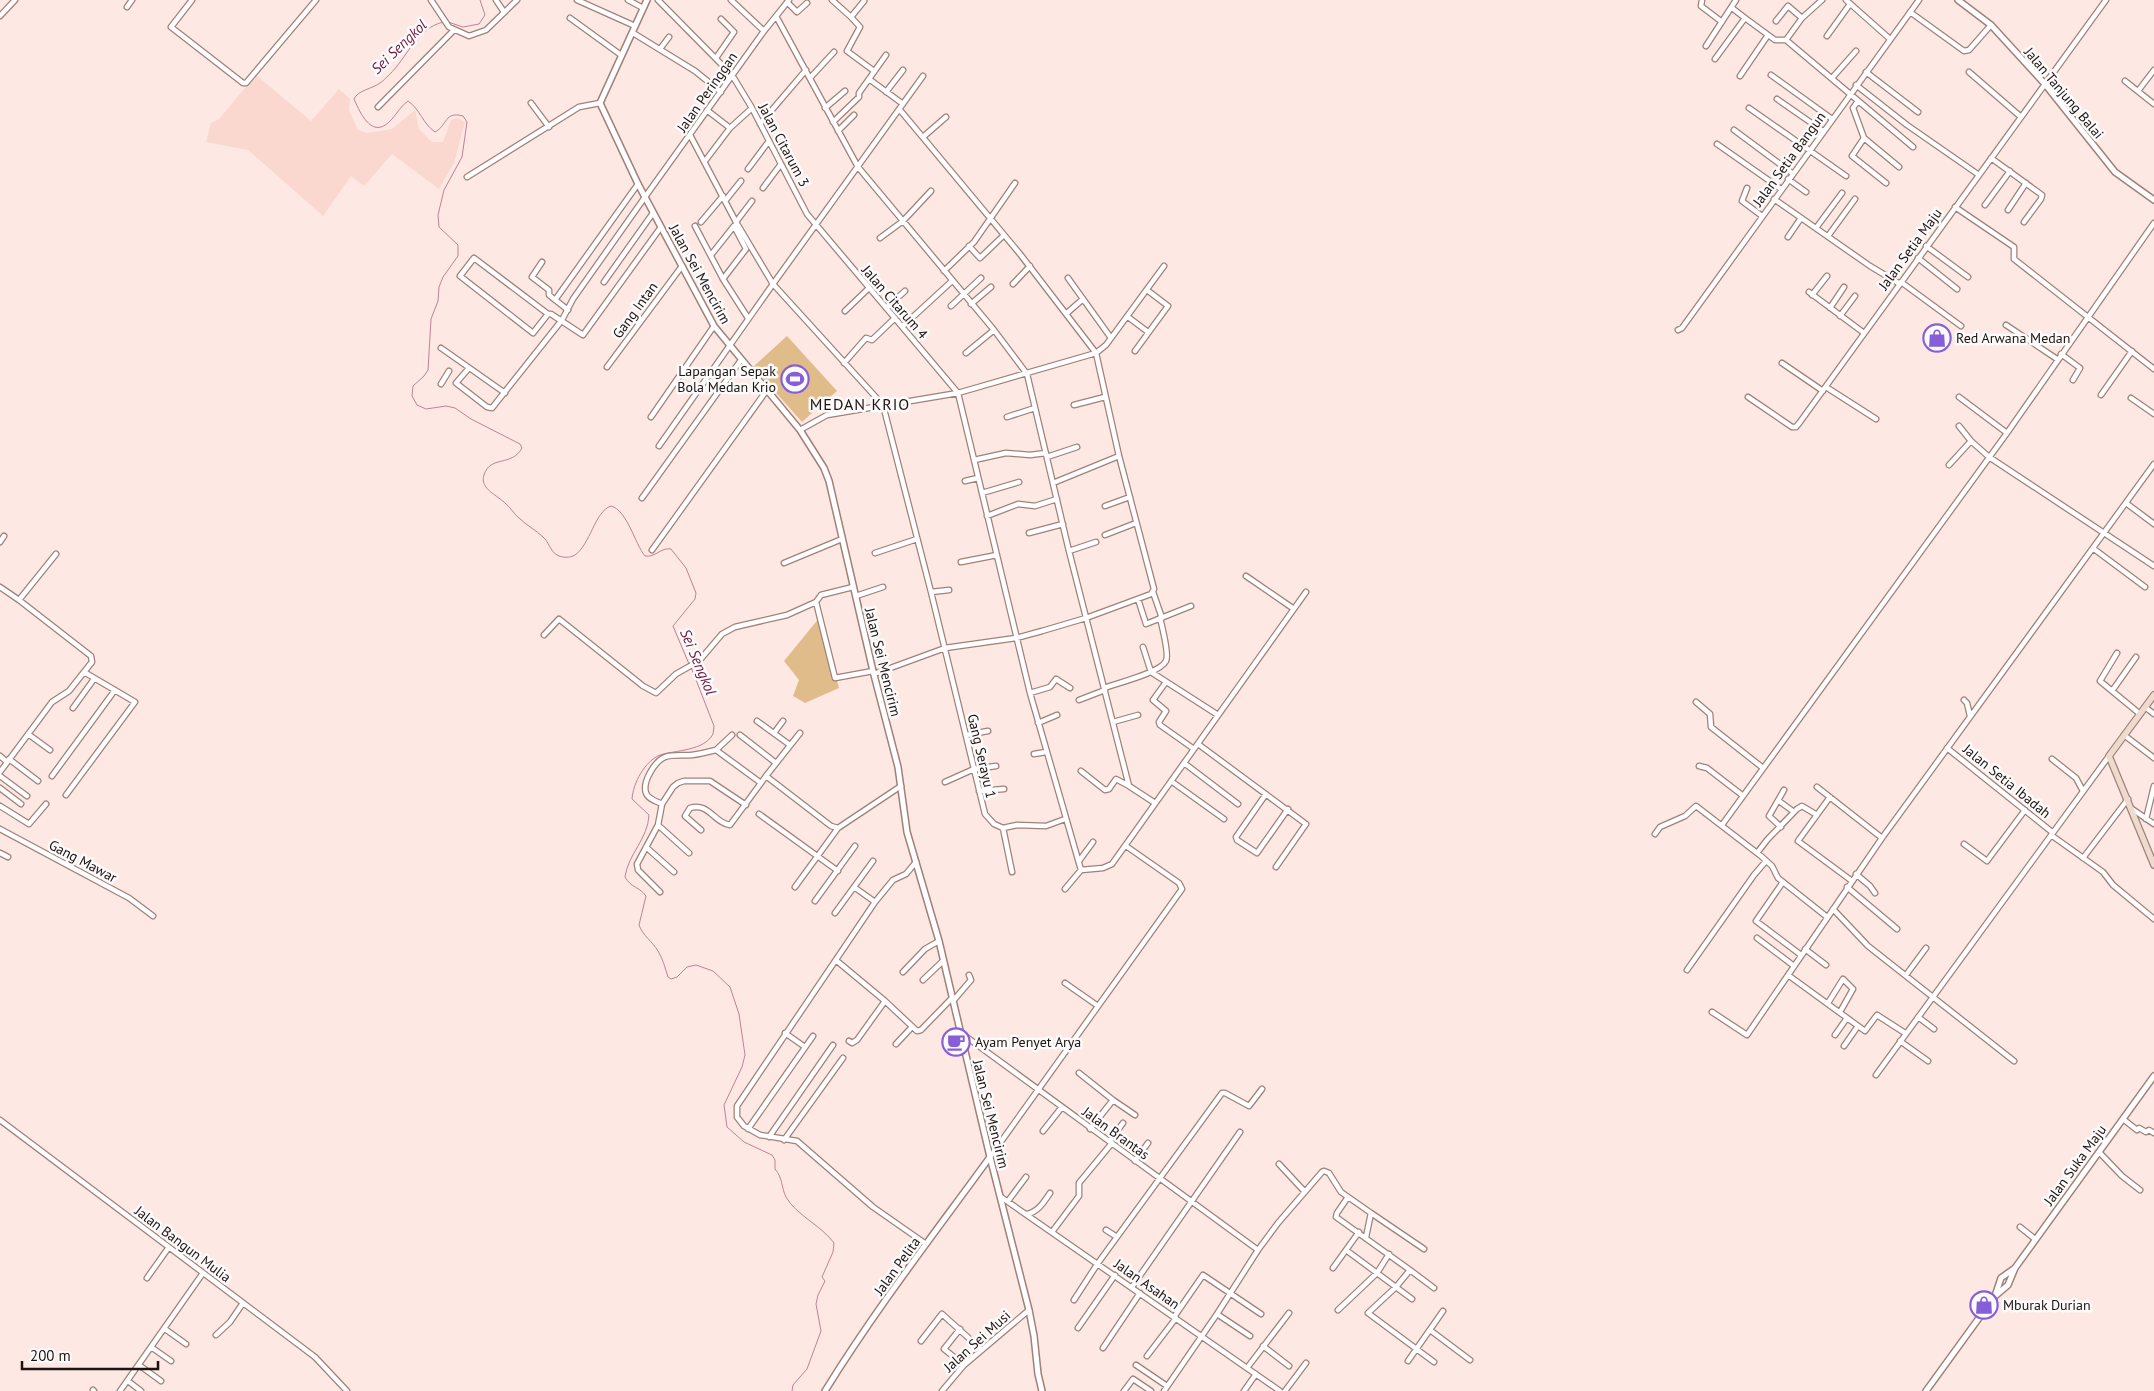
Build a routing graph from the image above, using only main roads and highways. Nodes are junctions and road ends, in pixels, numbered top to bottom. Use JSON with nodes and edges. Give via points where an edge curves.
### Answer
{"nodes":[{"id":1,"x":2154,"y":695,"type":"edge"},
{"id":2,"x":2154,"y":865,"type":"edge"}],
"edges":[{"from":1,"to":2,"type":"main road","via":[[2109,756]]}]}
